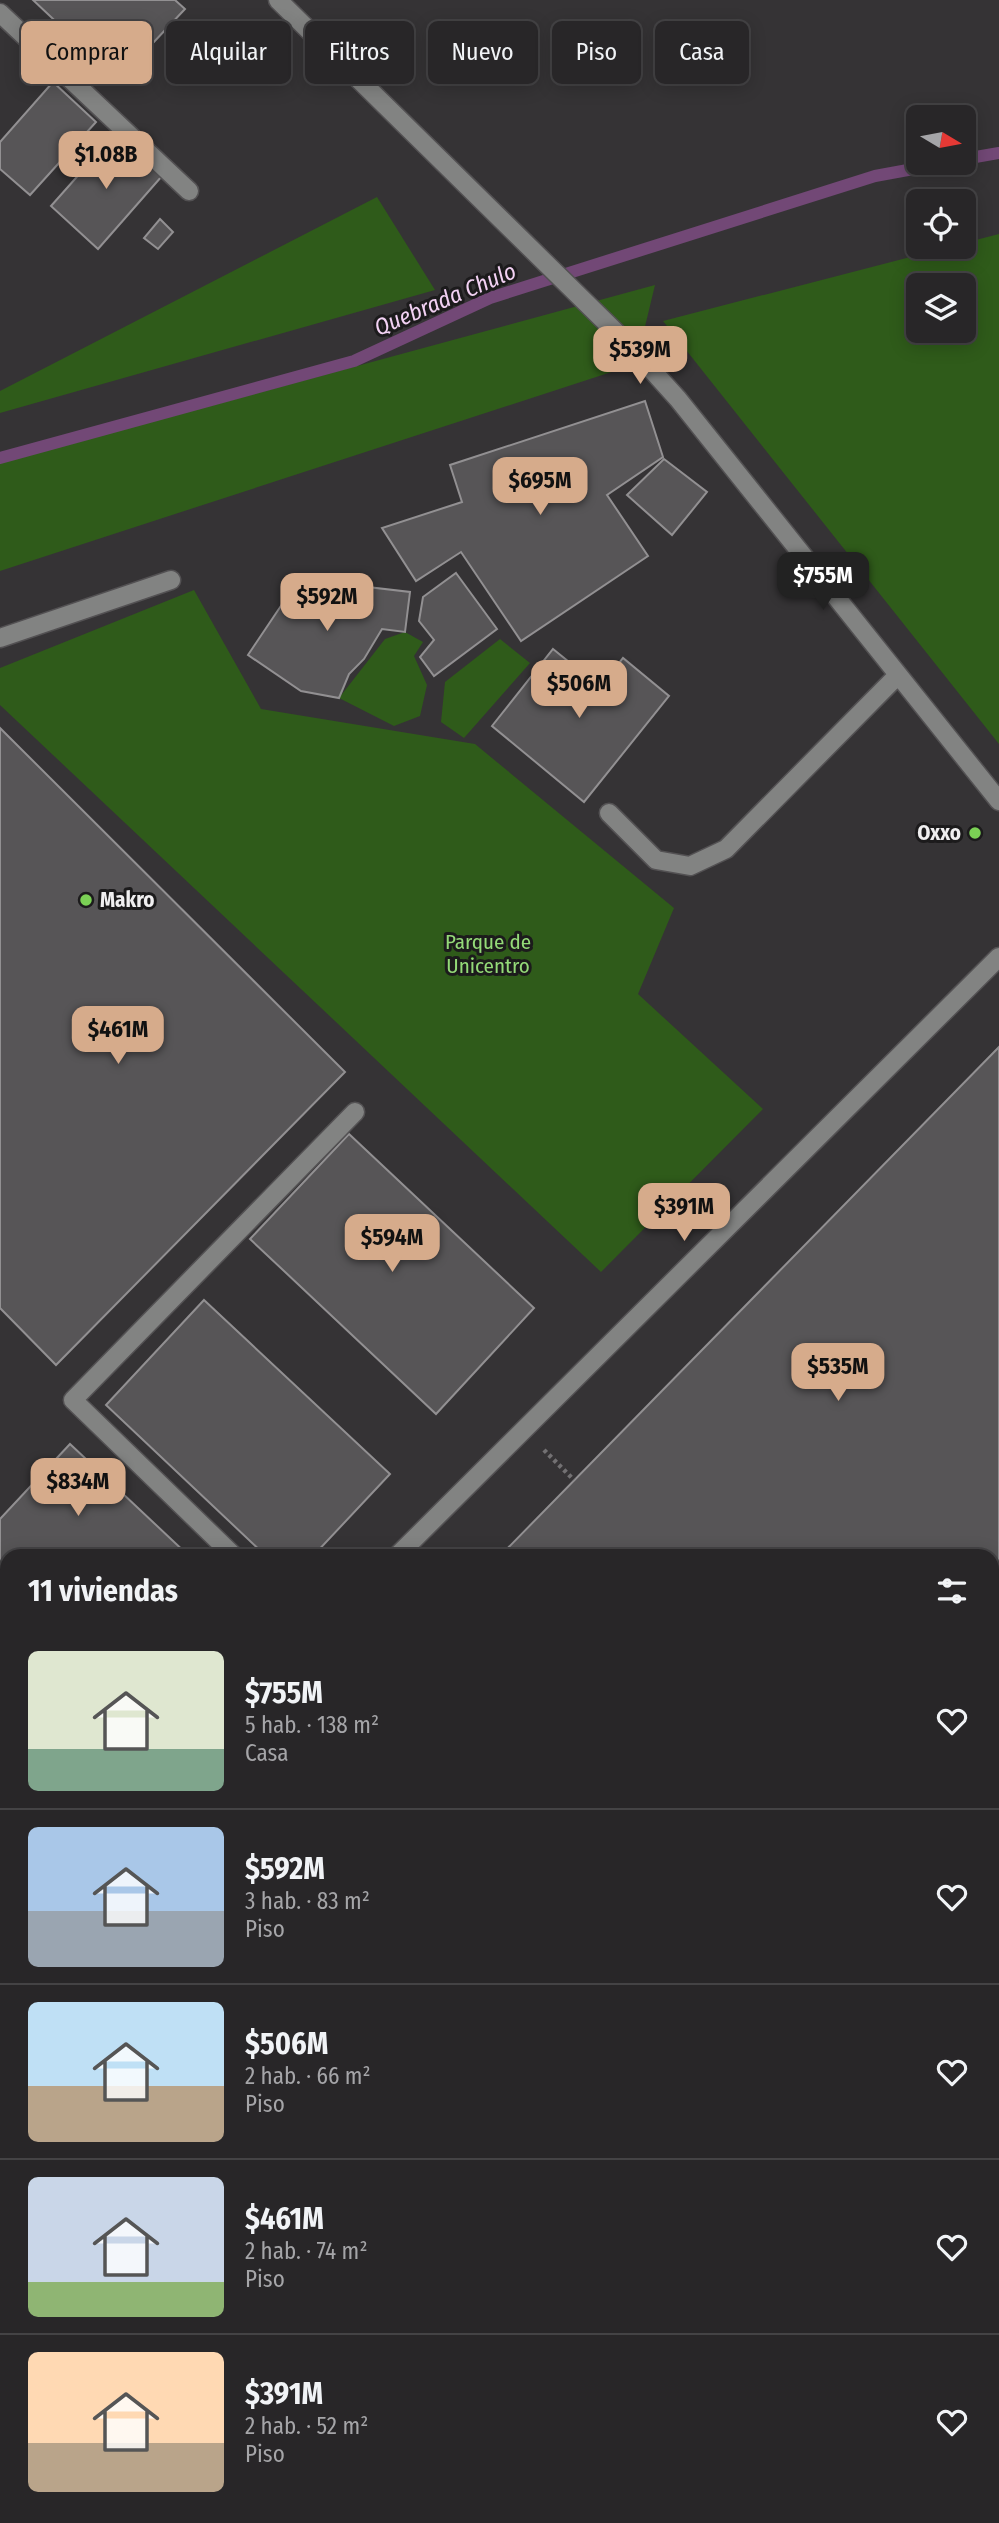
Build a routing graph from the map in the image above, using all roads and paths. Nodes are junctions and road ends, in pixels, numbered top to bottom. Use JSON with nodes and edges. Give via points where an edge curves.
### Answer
{"nodes":[{"id":1,"x":278,"y":0,"type":"edge"},
{"id":2,"x":0,"y":13,"type":"edge"},
{"id":3,"x":189,"y":191,"type":"dead end"},
{"id":4,"x":171,"y":580,"type":"dead end"},
{"id":5,"x":0,"y":638,"type":"edge"},
{"id":6,"x":898,"y":675,"type":"junction"},
{"id":7,"x":999,"y":801,"type":"edge"},
{"id":8,"x":609,"y":813,"type":"dead end"},
{"id":9,"x":999,"y":957,"type":"edge"},
{"id":10,"x":355,"y":1112,"type":"dead end"},
{"id":11,"x":523,"y":1430,"type":"junction"},
{"id":12,"x":574,"y":1480,"type":"dead end"},
{"id":13,"x":227,"y":1549,"type":"edge"},
{"id":14,"x":404,"y":1549,"type":"edge"}],
"edges":[{"from":1,"to":6,"type":"street","via":[[631,347],[678,399]]},
{"from":2,"to":3,"type":"street"},
{"from":4,"to":5,"type":"street"},
{"from":6,"to":7,"type":"street"},
{"from":6,"to":8,"type":"street","via":[[726,849],[690,866],[656,860]]},
{"from":9,"to":11,"type":"street"},
{"from":10,"to":13,"type":"street","via":[[73,1400]]},
{"from":11,"to":12,"type":"path"},
{"from":11,"to":14,"type":"street"}]}
